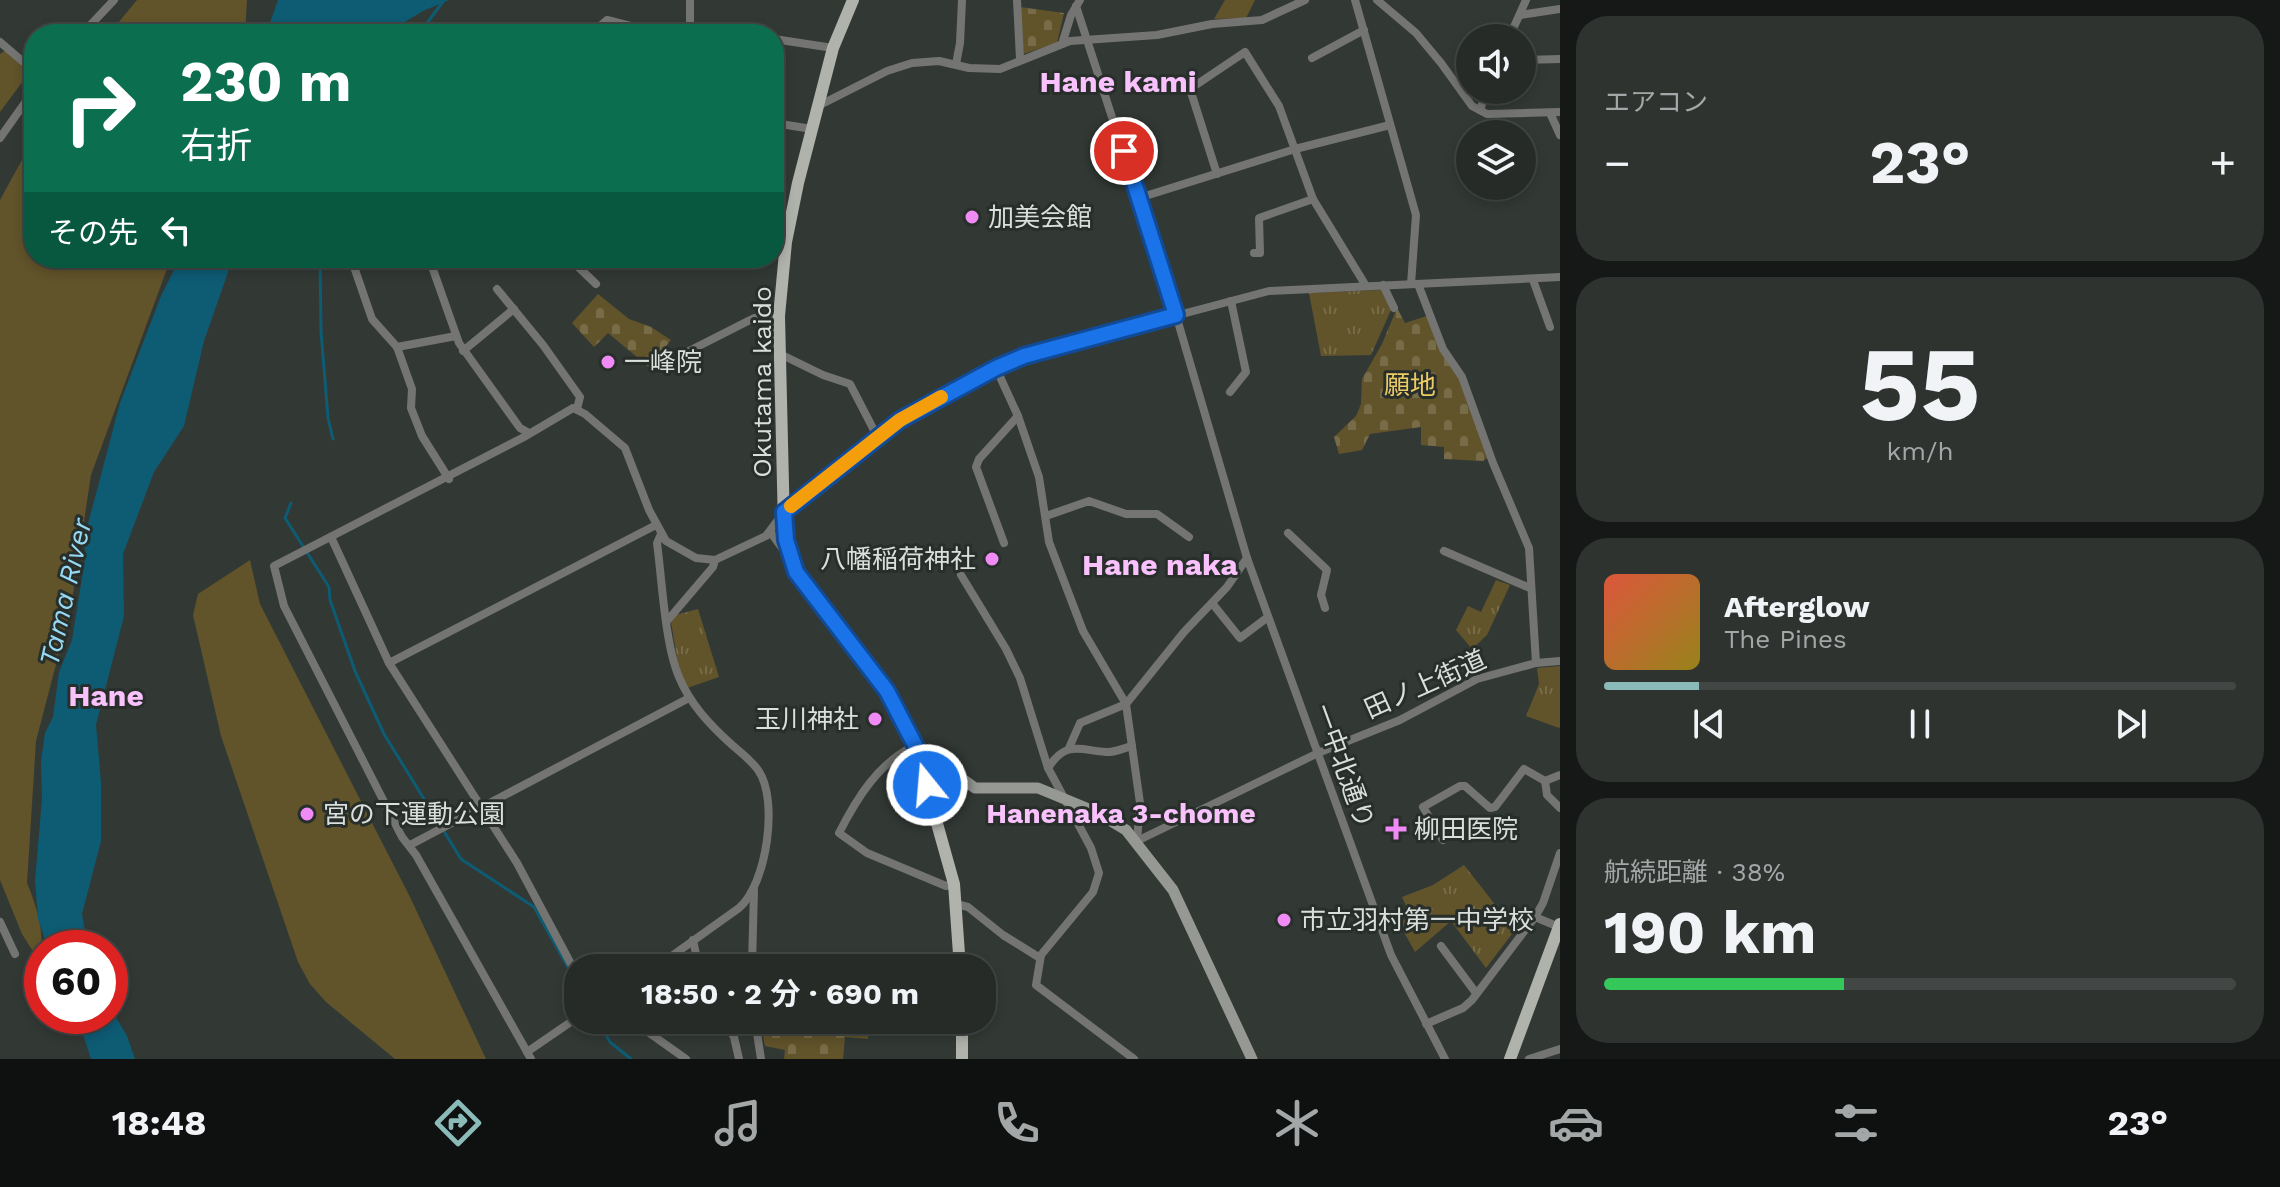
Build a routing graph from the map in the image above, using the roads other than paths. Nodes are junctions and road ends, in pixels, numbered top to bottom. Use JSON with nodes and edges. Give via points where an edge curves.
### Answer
{"nodes":[{"id":1,"x":114,"y":0,"type":"edge"},
{"id":2,"x":690,"y":0,"type":"edge"},
{"id":3,"x":853,"y":0,"type":"edge"},
{"id":4,"x":962,"y":0,"type":"edge"},
{"id":5,"x":1017,"y":0,"type":"edge"},
{"id":6,"x":1305,"y":0,"type":"edge"},
{"id":7,"x":1355,"y":0,"type":"edge"},
{"id":8,"x":1377,"y":0,"type":"edge"},
{"id":9,"x":1526,"y":0,"type":"edge"},
{"id":10,"x":1078,"y":3,"type":"edge"},
{"id":11,"x":1560,"y":9,"type":"edge"},
{"id":12,"x":1520,"y":15,"type":"junction"},
{"id":13,"x":91,"y":24,"type":"edge"},
{"id":14,"x":602,"y":24,"type":"edge"},
{"id":15,"x":623,"y":24,"type":"edge"},
{"id":16,"x":690,"y":24,"type":"edge"},
{"id":17,"x":1516,"y":24,"type":"edge"},
{"id":18,"x":1364,"y":30,"type":"junction"},
{"id":19,"x":1088,"y":40,"type":"junction"},
{"id":20,"x":784,"y":41,"type":"edge"},
{"id":21,"x":0,"y":42,"type":"edge"},
{"id":22,"x":1062,"y":44,"type":"junction"},
{"id":23,"x":833,"y":48,"type":"junction"},
{"id":24,"x":1312,"y":58,"type":"dead end"},
{"id":25,"x":1020,"y":59,"type":"junction"},
{"id":26,"x":1560,"y":59,"type":"edge"},
{"id":27,"x":1536,"y":60,"type":"edge"},
{"id":28,"x":24,"y":62,"type":"edge"},
{"id":29,"x":956,"y":64,"type":"junction"},
{"id":30,"x":24,"y":104,"type":"edge"},
{"id":31,"x":1482,"y":104,"type":"edge"},
{"id":32,"x":820,"y":105,"type":"junction"},
{"id":33,"x":1480,"y":110,"type":"junction"},
{"id":34,"x":1555,"y":113,"type":"edge"},
{"id":35,"x":784,"y":125,"type":"edge"},
{"id":36,"x":1390,"y":125,"type":"junction"},
{"id":37,"x":812,"y":129,"type":"junction"},
{"id":38,"x":1560,"y":135,"type":"edge"},
{"id":39,"x":0,"y":138,"type":"edge"},
{"id":40,"x":1295,"y":149,"type":"junction"},
{"id":41,"x":1217,"y":174,"type":"junction"},
{"id":42,"x":1139,"y":198,"type":"junction"},
{"id":43,"x":1313,"y":199,"type":"junction"},
{"id":44,"x":1254,"y":253,"type":"dead end"},
{"id":45,"x":354,"y":268,"type":"edge"},
{"id":46,"x":432,"y":268,"type":"edge"},
{"id":47,"x":579,"y":268,"type":"edge"},
{"id":48,"x":1560,"y":277,"type":"edge"},
{"id":49,"x":1533,"y":280,"type":"junction"},
{"id":50,"x":596,"y":284,"type":"dead end"},
{"id":51,"x":1415,"y":284,"type":"junction"},
{"id":52,"x":1383,"y":285,"type":"junction"},
{"id":53,"x":1366,"y":286,"type":"junction"},
{"id":54,"x":497,"y":289,"type":"dead end"},
{"id":55,"x":1231,"y":301,"type":"junction"},
{"id":56,"x":1394,"y":308,"type":"dead end"},
{"id":57,"x":514,"y":309,"type":"junction"},
{"id":58,"x":1176,"y":315,"type":"junction"},
{"id":59,"x":779,"y":316,"type":"junction"},
{"id":60,"x":1550,"y":327,"type":"dead end"},
{"id":61,"x":456,"y":336,"type":"junction"},
{"id":62,"x":397,"y":347,"type":"junction"},
{"id":63,"x":463,"y":351,"type":"junction"},
{"id":64,"x":689,"y":351,"type":"dead end"},
{"id":65,"x":780,"y":354,"type":"junction"},
{"id":66,"x":996,"y":368,"type":"junction"},
{"id":67,"x":1230,"y":392,"type":"dead end"},
{"id":68,"x":577,"y":409,"type":"junction"},
{"id":69,"x":1018,"y":416,"type":"junction"},
{"id":70,"x":529,"y":433,"type":"junction"},
{"id":71,"x":878,"y":438,"type":"junction"},
{"id":72,"x":448,"y":478,"type":"junction"},
{"id":73,"x":784,"y":512,"type":"junction"},
{"id":74,"x":1046,"y":516,"type":"junction"},
{"id":75,"x":656,"y":525,"type":"junction"},
{"id":76,"x":771,"y":533,"type":"junction"},
{"id":77,"x":1288,"y":533,"type":"dead end"},
{"id":78,"x":661,"y":534,"type":"junction"},
{"id":79,"x":331,"y":537,"type":"junction"},
{"id":80,"x":1189,"y":537,"type":"dead end"},
{"id":81,"x":1004,"y":543,"type":"dead end"},
{"id":82,"x":1444,"y":551,"type":"dead end"},
{"id":83,"x":1247,"y":558,"type":"junction"},
{"id":84,"x":715,"y":560,"type":"junction"},
{"id":85,"x":791,"y":561,"type":"junction"},
{"id":86,"x":961,"y":575,"type":"dead end"},
{"id":87,"x":1530,"y":588,"type":"junction"},
{"id":88,"x":1212,"y":603,"type":"junction"},
{"id":89,"x":1325,"y":608,"type":"dead end"},
{"id":90,"x":1268,"y":617,"type":"junction"},
{"id":91,"x":667,"y":621,"type":"junction"},
{"id":92,"x":1560,"y":661,"type":"edge"},
{"id":93,"x":389,"y":663,"type":"junction"},
{"id":94,"x":1536,"y":663,"type":"junction"},
{"id":95,"x":689,"y":698,"type":"junction"},
{"id":96,"x":1126,"y":704,"type":"junction"},
{"id":97,"x":915,"y":745,"type":"junction"},
{"id":98,"x":1132,"y":746,"type":"junction"},
{"id":99,"x":1069,"y":748,"type":"junction"},
{"id":100,"x":1318,"y":753,"type":"junction"},
{"id":101,"x":1048,"y":768,"type":"junction"},
{"id":102,"x":1560,"y":775,"type":"edge"},
{"id":103,"x":1545,"y":781,"type":"junction"},
{"id":104,"x":1062,"y":797,"type":"junction"},
{"id":105,"x":480,"y":808,"type":"junction"},
{"id":106,"x":1560,"y":808,"type":"edge"},
{"id":107,"x":1443,"y":840,"type":"dead end"},
{"id":108,"x":1137,"y":841,"type":"junction"},
{"id":109,"x":410,"y":845,"type":"junction"},
{"id":110,"x":1560,"y":853,"type":"edge"},
{"id":111,"x":954,"y":884,"type":"junction"},
{"id":112,"x":754,"y":889,"type":"junction"},
{"id":113,"x":956,"y":904,"type":"junction"},
{"id":114,"x":1535,"y":917,"type":"junction"},
{"id":115,"x":0,"y":922,"type":"edge"},
{"id":116,"x":1560,"y":926,"type":"edge"},
{"id":117,"x":693,"y":940,"type":"junction"},
{"id":118,"x":1441,"y":946,"type":"dead end"},
{"id":119,"x":15,"y":954,"type":"dead end"},
{"id":120,"x":566,"y":954,"type":"edge"},
{"id":121,"x":674,"y":954,"type":"edge"},
{"id":122,"x":696,"y":954,"type":"edge"},
{"id":123,"x":752,"y":954,"type":"edge"},
{"id":124,"x":959,"y":954,"type":"edge"},
{"id":125,"x":1040,"y":958,"type":"junction"},
{"id":126,"x":1476,"y":993,"type":"junction"},
{"id":127,"x":1426,"y":1024,"type":"junction"},
{"id":128,"x":564,"y":1028,"type":"edge"},
{"id":129,"x":651,"y":1034,"type":"edge"},
{"id":130,"x":732,"y":1034,"type":"edge"},
{"id":131,"x":757,"y":1034,"type":"edge"},
{"id":132,"x":962,"y":1034,"type":"edge"},
{"id":133,"x":1560,"y":1049,"type":"edge"},
{"id":134,"x":529,"y":1056,"type":"edge"},
{"id":135,"x":686,"y":1059,"type":"edge"},
{"id":136,"x":739,"y":1059,"type":"edge"},
{"id":137,"x":761,"y":1059,"type":"edge"},
{"id":138,"x":962,"y":1059,"type":"edge"},
{"id":139,"x":1134,"y":1059,"type":"edge"},
{"id":140,"x":1252,"y":1059,"type":"edge"},
{"id":141,"x":1445,"y":1059,"type":"edge"},
{"id":142,"x":1510,"y":1059,"type":"edge"},
{"id":143,"x":1529,"y":1059,"type":"edge"}],
"edges":[{"from":1,"to":13,"type":"street"},
{"from":2,"to":16,"type":"street"},
{"from":3,"to":23,"type":"main road","name":"Okutama kaido"},
{"from":4,"to":29,"type":"street"},
{"from":5,"to":25,"type":"street"},
{"from":6,"to":19,"type":"street","via":[[1262,20]]},
{"from":7,"to":18,"type":"street"},
{"from":8,"to":33,"type":"street","via":[[1416,33]]},
{"from":9,"to":12,"type":"street"},
{"from":10,"to":19,"type":"street"},
{"from":10,"to":22,"type":"street"},
{"from":11,"to":12,"type":"street"},
{"from":12,"to":17,"type":"street"},
{"from":14,"to":15,"type":"street"},
{"from":18,"to":24,"type":"street"},
{"from":18,"to":36,"type":"street"},
{"from":19,"to":22,"type":"street"},
{"from":19,"to":42,"type":"street"},
{"from":20,"to":23,"type":"street"},
{"from":21,"to":28,"type":"street"},
{"from":22,"to":25,"type":"street"},
{"from":23,"to":32,"type":"main road","name":"Okutama kaido"},
{"from":25,"to":29,"type":"street","via":[[1000,69]]},
{"from":26,"to":27,"type":"street"},
{"from":29,"to":32,"type":"street","via":[[905,65]]},
{"from":30,"to":39,"type":"street"},
{"from":31,"to":33,"type":"street"},
{"from":32,"to":37,"type":"main road","name":"Okutama kaido"},
{"from":33,"to":34,"type":"street"},
{"from":34,"to":38,"type":"street"},
{"from":35,"to":37,"type":"street"},
{"from":36,"to":40,"type":"street"},
{"from":36,"to":51,"type":"street","via":[[1416,215]]},
{"from":37,"to":59,"type":"main road","name":"Okutama kaido","via":[[790,218]]},
{"from":40,"to":41,"type":"street"},
{"from":40,"to":41,"type":"street","via":[[1279,106],[1245,52],[1190,89]]},
{"from":40,"to":43,"type":"street"},
{"from":41,"to":42,"type":"street"},
{"from":42,"to":58,"type":"street"},
{"from":43,"to":44,"type":"street","via":[[1259,218],[1260,253]]},
{"from":43,"to":53,"type":"street"},
{"from":45,"to":62,"type":"street","via":[[372,319]]},
{"from":46,"to":61,"type":"street"},
{"from":47,"to":50,"type":"street"},
{"from":48,"to":49,"type":"street"},
{"from":49,"to":51,"type":"street"},
{"from":49,"to":60,"type":"street"},
{"from":51,"to":52,"type":"street"},
{"from":51,"to":87,"type":"street","via":[[1443,349],[1462,377],[1524,531]]},
{"from":52,"to":53,"type":"street"},
{"from":52,"to":56,"type":"street"},
{"from":53,"to":55,"type":"street","via":[[1269,291]]},
{"from":54,"to":57,"type":"street"},
{"from":55,"to":58,"type":"street"},
{"from":55,"to":67,"type":"street","via":[[1246,372]]},
{"from":57,"to":63,"type":"street"},
{"from":57,"to":68,"type":"street","via":[[580,397]]},
{"from":58,"to":66,"type":"street"},
{"from":58,"to":83,"type":"street","name":"一中北通り"},
{"from":59,"to":64,"type":"street","via":[[754,318]]},
{"from":59,"to":65,"type":"main road","name":"Okutama kaido"},
{"from":61,"to":62,"type":"street"},
{"from":61,"to":63,"type":"street"},
{"from":62,"to":72,"type":"street","via":[[412,389],[411,408]]},
{"from":63,"to":70,"type":"street"},
{"from":65,"to":71,"type":"street","via":[[850,384]]},
{"from":65,"to":73,"type":"main road","name":"Okutama kaido"},
{"from":66,"to":69,"type":"street"},
{"from":66,"to":71,"type":"street","via":[[914,411]]},
{"from":68,"to":70,"type":"street"},
{"from":68,"to":75,"type":"street","via":[[625,448]]},
{"from":69,"to":74,"type":"street"},
{"from":69,"to":81,"type":"street","via":[[976,467]]},
{"from":70,"to":72,"type":"street"},
{"from":71,"to":73,"type":"street"},
{"from":72,"to":79,"type":"street"},
{"from":73,"to":76,"type":"street"},
{"from":73,"to":85,"type":"main road","name":"Okutama kaido"},
{"from":74,"to":80,"type":"street","via":[[1089,501],[1126,514],[1157,514]]},
{"from":74,"to":96,"type":"street","via":[[1049,542],[1083,631]]},
{"from":75,"to":78,"type":"street"},
{"from":75,"to":93,"type":"street"},
{"from":76,"to":84,"type":"street"},
{"from":76,"to":85,"type":"street"},
{"from":77,"to":89,"type":"street","via":[[1327,570],[1321,595]]},
{"from":78,"to":84,"type":"street","via":[[684,553]]},
{"from":78,"to":91,"type":"street","via":[[657,543]]},
{"from":79,"to":93,"type":"street"},
{"from":79,"to":109,"type":"street","via":[[274,566],[284,606]]},
{"from":82,"to":87,"type":"street"},
{"from":83,"to":88,"type":"street"},
{"from":83,"to":90,"type":"street","name":"一中北通り"},
{"from":84,"to":91,"type":"street"},
{"from":85,"to":97,"type":"main road","name":"Okutama kaido","via":[[887,691]]},
{"from":86,"to":101,"type":"street","via":[[1020,678]]},
{"from":87,"to":94,"type":"street"},
{"from":88,"to":90,"type":"street","via":[[1240,638]]},
{"from":88,"to":96,"type":"street"},
{"from":90,"to":100,"type":"street","name":"一中北通り"},
{"from":91,"to":95,"type":"street","via":[[677,674]]},
{"from":92,"to":94,"type":"street","name":"田ノ上街道"},
{"from":93,"to":105,"type":"street"},
{"from":94,"to":100,"type":"street","name":"田ノ上街道","via":[[1477,679],[1400,720]]},
{"from":95,"to":105,"type":"street"},
{"from":95,"to":112,"type":"street","via":[[766,784],[767,848]]},
{"from":96,"to":98,"type":"street"},
{"from":96,"to":99,"type":"street","via":[[1080,723]]},
{"from":97,"to":104,"type":"street","via":[[975,788],[1026,786]]},
{"from":97,"to":111,"type":"main road","name":"Okutama kaido"},
{"from":97,"to":111,"type":"street","via":[[877,772],[839,833],[867,853],[946,886]]},
{"from":98,"to":99,"type":"street","via":[[1109,753]]},
{"from":98,"to":108,"type":"street","via":[[1140,803]]},
{"from":99,"to":101,"type":"street"},
{"from":100,"to":108,"type":"street","name":"田ノ上街道"},
{"from":100,"to":127,"type":"street","name":"一中北通り","via":[[1391,955]]},
{"from":101,"to":104,"type":"street"},
{"from":102,"to":103,"type":"street"},
{"from":103,"to":106,"type":"street","via":[[1547,795]]},
{"from":103,"to":107,"type":"street","via":[[1524,769],[1495,807],[1460,786],[1423,807]]},
{"from":104,"to":108,"type":"street","via":[[1115,822]]},
{"from":104,"to":125,"type":"street","via":[[1091,848],[1099,879]]},
{"from":105,"to":109,"type":"street"},
{"from":105,"to":120,"type":"street","via":[[517,863]]},
{"from":108,"to":140,"type":"street","via":[[1173,890]]},
{"from":109,"to":134,"type":"street"},
{"from":110,"to":114,"type":"street"},
{"from":111,"to":113,"type":"main road","name":"Okutama kaido"},
{"from":112,"to":117,"type":"street","via":[[745,903]]},
{"from":112,"to":123,"type":"street"},
{"from":113,"to":124,"type":"main road","name":"Okutama kaido"},
{"from":113,"to":125,"type":"street"},
{"from":114,"to":116,"type":"street"},
{"from":114,"to":126,"type":"street"},
{"from":115,"to":119,"type":"street"},
{"from":116,"to":142,"type":"main road"},
{"from":117,"to":121,"type":"street"},
{"from":117,"to":122,"type":"street"},
{"from":118,"to":126,"type":"street"},
{"from":125,"to":139,"type":"street","via":[[1036,985]]},
{"from":126,"to":127,"type":"street","via":[[1463,1008]]},
{"from":127,"to":141,"type":"street","name":"一中北通り"},
{"from":128,"to":134,"type":"street"},
{"from":129,"to":135,"type":"street"},
{"from":130,"to":136,"type":"street"},
{"from":131,"to":137,"type":"street"},
{"from":132,"to":138,"type":"main road"},
{"from":133,"to":143,"type":"street"}]}
